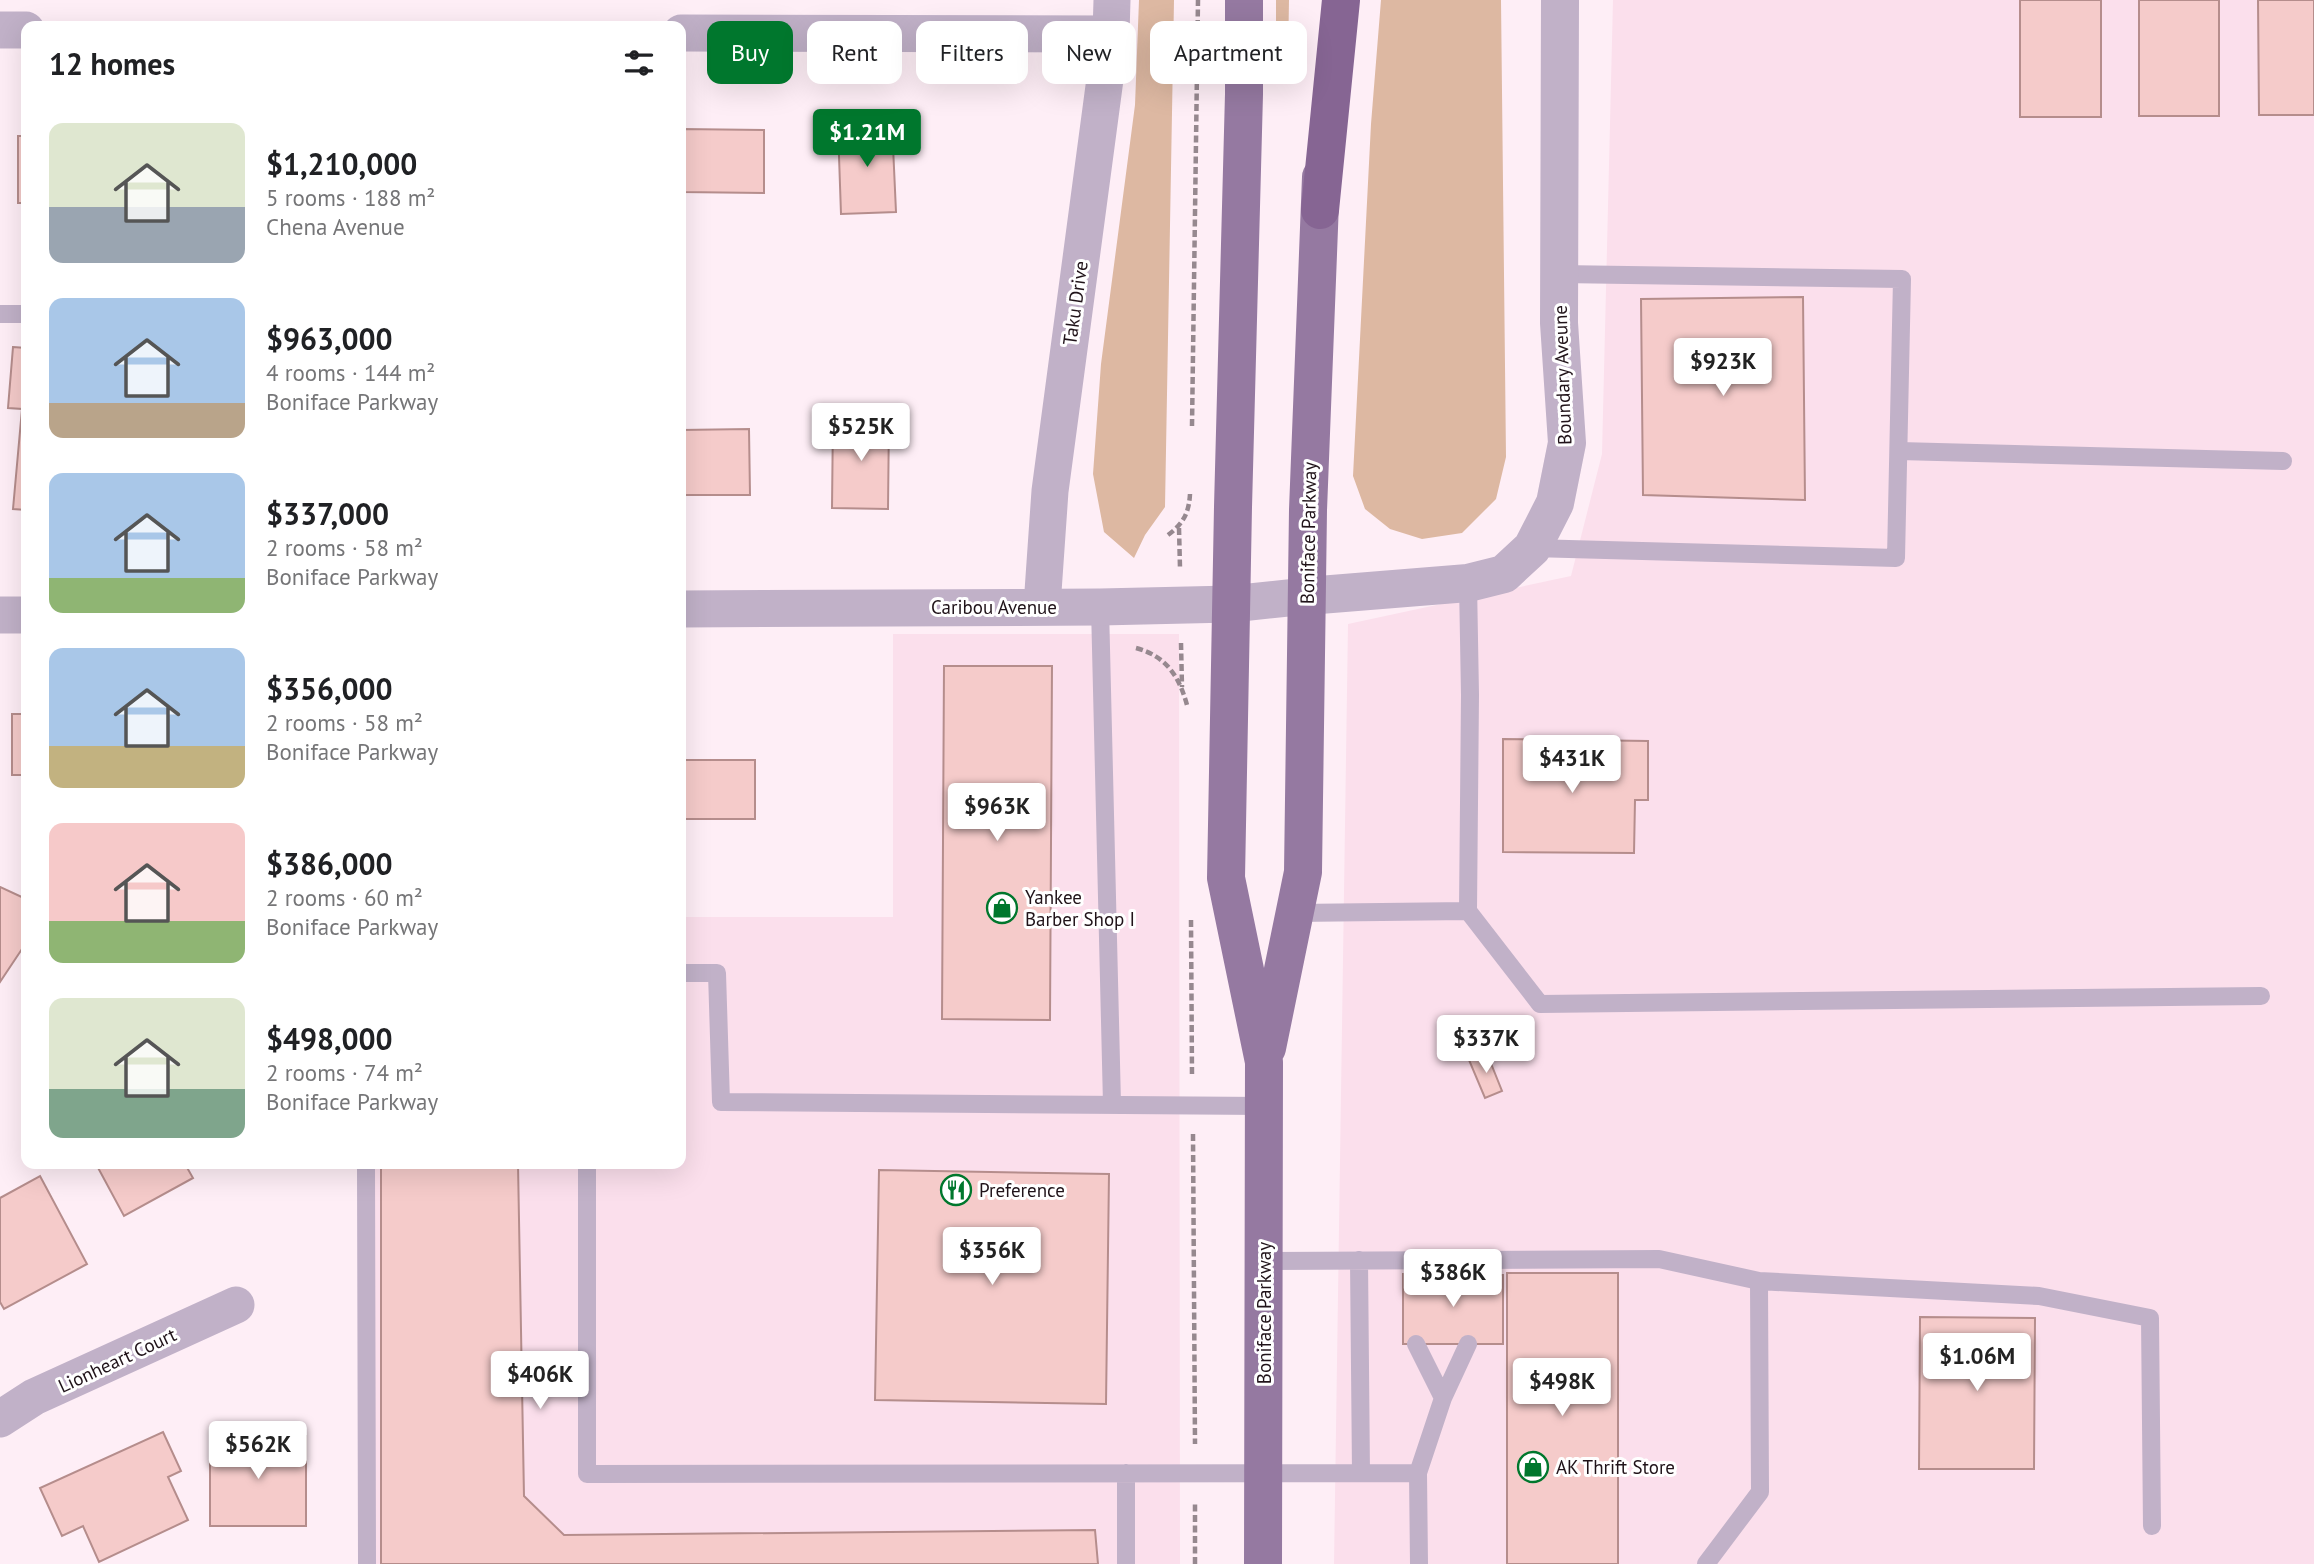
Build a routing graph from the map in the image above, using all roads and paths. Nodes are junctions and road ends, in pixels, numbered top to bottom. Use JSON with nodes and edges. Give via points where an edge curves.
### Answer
{"nodes":[{"id":1,"x":1198,"y":0,"type":"edge"},
{"id":2,"x":1244,"y":0,"type":"edge"},
{"id":3,"x":1323,"y":0,"type":"edge"},
{"id":4,"x":1341,"y":0,"type":"edge"},
{"id":5,"x":1560,"y":0,"type":"edge"},
{"id":6,"x":1112,"y":17,"type":"edge"},
{"id":7,"x":0,"y":30,"type":"edge"},
{"id":8,"x":21,"y":30,"type":"edge"},
{"id":9,"x":686,"y":33,"type":"edge"},
{"id":10,"x":1320,"y":210,"type":"junction"},
{"id":11,"x":1560,"y":274,"type":"junction"},
{"id":12,"x":0,"y":314,"type":"edge"},
{"id":13,"x":21,"y":314,"type":"edge"},
{"id":14,"x":1192,"y":429,"type":"dead end"},
{"id":15,"x":1899,"y":451,"type":"junction"},
{"id":16,"x":2283,"y":461,"type":"dead end"},
{"id":17,"x":1190,"y":484,"type":"dead end"},
{"id":18,"x":1168,"y":535,"type":"dead end"},
{"id":19,"x":1532,"y":548,"type":"junction"},
{"id":20,"x":1468,"y":583,"type":"junction"},
{"id":21,"x":1307,"y":596,"type":"junction"},
{"id":22,"x":1231,"y":604,"type":"junction"},
{"id":23,"x":1042,"y":606,"type":"junction"},
{"id":24,"x":1100,"y":607,"type":"junction"},
{"id":25,"x":686,"y":609,"type":"edge"},
{"id":26,"x":0,"y":615,"type":"edge"},
{"id":27,"x":21,"y":615,"type":"edge"},
{"id":28,"x":1468,"y":911,"type":"junction"},
{"id":29,"x":1295,"y":913,"type":"junction"},
{"id":30,"x":686,"y":973,"type":"edge"},
{"id":31,"x":2260,"y":996,"type":"dead end"},
{"id":32,"x":1264,"y":1062,"type":"junction"},
{"id":33,"x":1112,"y":1104,"type":"junction"},
{"id":34,"x":1265,"y":1106,"type":"junction"},
{"id":35,"x":366,"y":1169,"type":"edge"},
{"id":36,"x":587,"y":1169,"type":"edge"},
{"id":37,"x":1359,"y":1260,"type":"junction"},
{"id":38,"x":1264,"y":1261,"type":"junction"},
{"id":39,"x":1759,"y":1281,"type":"junction"},
{"id":40,"x":236,"y":1305,"type":"dead end"},
{"id":41,"x":1416,"y":1344,"type":"dead end"},
{"id":42,"x":1468,"y":1345,"type":"dead end"},
{"id":43,"x":1443,"y":1398,"type":"junction"},
{"id":44,"x":0,"y":1419,"type":"edge"},
{"id":45,"x":1126,"y":1473,"type":"junction"},
{"id":46,"x":1264,"y":1473,"type":"junction"},
{"id":47,"x":1361,"y":1473,"type":"junction"},
{"id":48,"x":1418,"y":1473,"type":"junction"},
{"id":49,"x":2152,"y":1526,"type":"dead end"},
{"id":50,"x":367,"y":1564,"type":"edge"},
{"id":51,"x":1126,"y":1564,"type":"edge"},
{"id":52,"x":1263,"y":1564,"type":"edge"},
{"id":53,"x":1419,"y":1564,"type":"edge"},
{"id":54,"x":1706,"y":1564,"type":"edge"}],
"edges":[{"from":1,"to":14,"type":"path"},
{"from":2,"to":22,"type":"main road","name":"Boniface Parkway"},
{"from":3,"to":10,"type":"main road","name":"Boniface Parkway"},
{"from":4,"to":10,"type":"highway"},
{"from":5,"to":11,"type":"street","name":"Boundary Aveune"},
{"from":6,"to":9,"type":"street"},
{"from":6,"to":23,"type":"street","name":"Taku Drive","via":[[1050,491]]},
{"from":7,"to":8,"type":"street"},
{"from":10,"to":21,"type":"main road","name":"Boniface Parkway"},
{"from":11,"to":15,"type":"lane","via":[[1902,279]]},
{"from":11,"to":19,"type":"street","name":"Boundary Aveune","via":[[1567,443],[1555,503]]},
{"from":12,"to":13,"type":"lane"},
{"from":15,"to":16,"type":"lane"},
{"from":15,"to":19,"type":"lane","via":[[1896,558]]},
{"from":17,"to":18,"type":"path","via":[[1186,516]]},
{"from":19,"to":20,"type":"street","name":"Boundary Aveune","via":[[1504,574]]},
{"from":20,"to":21,"type":"street","name":"Boundary Aveune"},
{"from":20,"to":28,"type":"lane"},
{"from":21,"to":22,"type":"street","name":"Caribou Avenue"},
{"from":21,"to":29,"type":"main road","name":"Boniface Parkway","via":[[1303,872]]},
{"from":22,"to":24,"type":"street","name":"Caribou Avenue"},
{"from":22,"to":32,"type":"main road","name":"Boniface Parkway","via":[[1226,878]]},
{"from":23,"to":24,"type":"street","name":"Caribou Avenue"},
{"from":23,"to":25,"type":"street","name":"Caribou Avenue"},
{"from":24,"to":33,"type":"lane"},
{"from":26,"to":27,"type":"street"},
{"from":28,"to":29,"type":"lane"},
{"from":28,"to":31,"type":"lane","via":[[1540,1004]]},
{"from":29,"to":32,"type":"main road","name":"Boniface Parkway"},
{"from":30,"to":33,"type":"lane","via":[[717,974],[721,1102]]},
{"from":32,"to":34,"type":"main road","name":"Boniface Parkway"},
{"from":33,"to":34,"type":"lane"},
{"from":34,"to":38,"type":"main road","name":"Boniface Parkway"},
{"from":35,"to":50,"type":"lane"},
{"from":36,"to":45,"type":"lane","via":[[587,1474]]},
{"from":37,"to":38,"type":"lane"},
{"from":37,"to":39,"type":"lane","via":[[1413,1268],[1467,1268],[1659,1259]]},
{"from":37,"to":47,"type":"lane"},
{"from":38,"to":46,"type":"main road","name":"Boniface Parkway"},
{"from":39,"to":49,"type":"lane","via":[[2039,1296],[2150,1318]]},
{"from":39,"to":54,"type":"lane","via":[[1760,1492]]},
{"from":40,"to":44,"type":"street","name":"Lionheart Court","via":[[34,1397]]},
{"from":41,"to":43,"type":"lane"},
{"from":42,"to":43,"type":"lane"},
{"from":43,"to":48,"type":"lane"},
{"from":45,"to":46,"type":"lane"},
{"from":45,"to":51,"type":"lane"},
{"from":46,"to":47,"type":"lane"},
{"from":46,"to":52,"type":"main road","name":"Boniface Parkway"},
{"from":47,"to":48,"type":"lane"},
{"from":48,"to":53,"type":"lane"}]}
